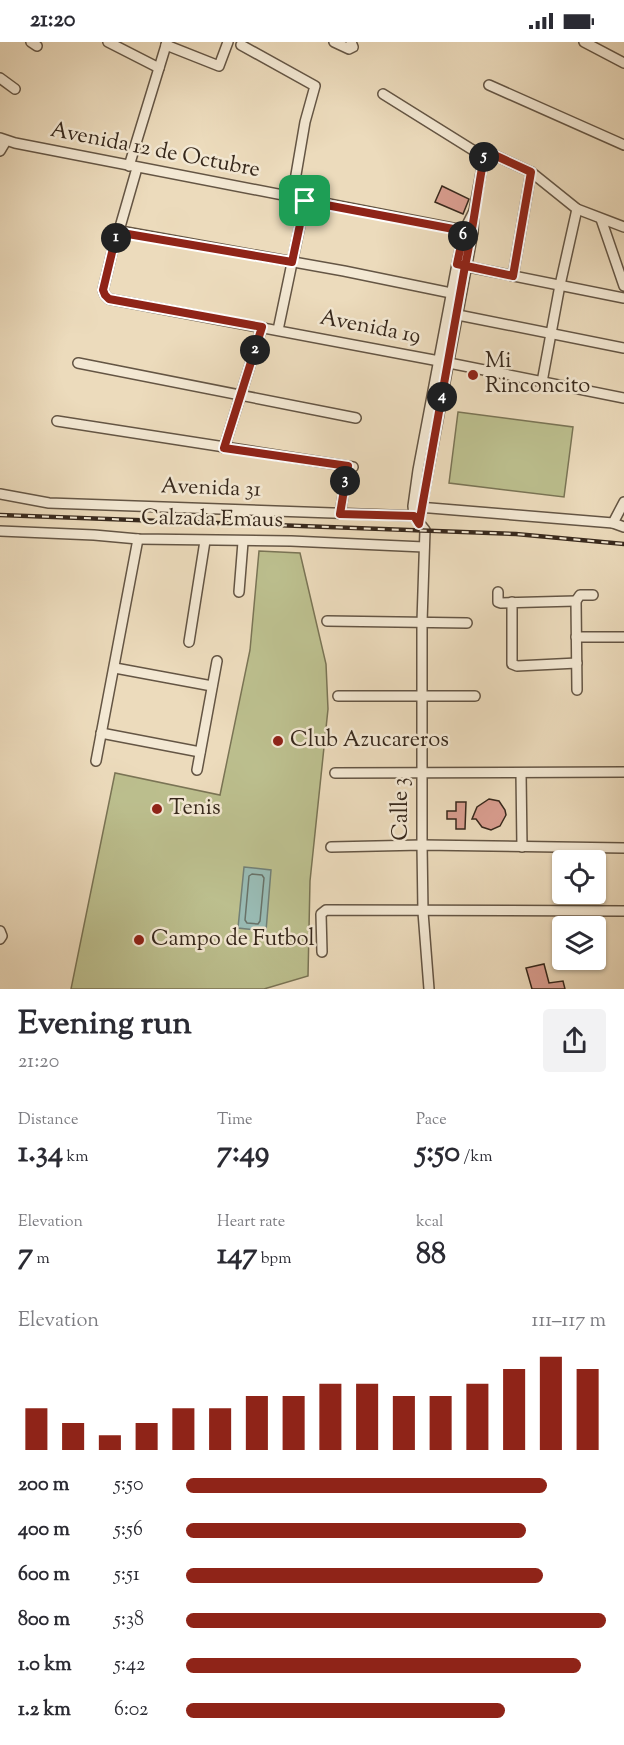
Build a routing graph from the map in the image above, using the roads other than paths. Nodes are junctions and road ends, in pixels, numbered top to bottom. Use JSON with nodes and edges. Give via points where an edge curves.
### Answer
{"nodes":[{"id":1,"x":108,"y":42,"type":"edge"},
{"id":2,"x":228,"y":42,"type":"edge"},
{"id":3,"x":334,"y":42,"type":"edge"},
{"id":4,"x":351,"y":42,"type":"edge"},
{"id":5,"x":584,"y":42,"type":"edge"},
{"id":6,"x":167,"y":44,"type":"edge"},
{"id":7,"x":241,"y":45,"type":"dead end"},
{"id":8,"x":624,"y":63,"type":"edge"},
{"id":9,"x":159,"y":68,"type":"junction"},
{"id":10,"x":0,"y":78,"type":"edge"},
{"id":11,"x":489,"y":85,"type":"dead end"},
{"id":12,"x":15,"y":89,"type":"dead end"},
{"id":13,"x":383,"y":94,"type":"dead end"},
{"id":14,"x":3,"y":139,"type":"edge"},
{"id":15,"x":624,"y":146,"type":"edge"},
{"id":16,"x":0,"y":151,"type":"edge"},
{"id":17,"x":484,"y":157,"type":"junction"},
{"id":18,"x":133,"y":167,"type":"junction"},
{"id":19,"x":531,"y":172,"type":"junction"},
{"id":20,"x":292,"y":198,"type":"junction"},
{"id":21,"x":305,"y":201,"type":"junction"},
{"id":22,"x":577,"y":209,"type":"junction"},
{"id":23,"x":601,"y":219,"type":"junction"},
{"id":24,"x":624,"y":226,"type":"edge"},
{"id":25,"x":123,"y":230,"type":"junction"},
{"id":26,"x":468,"y":231,"type":"junction"},
{"id":27,"x":292,"y":262,"type":"junction"},
{"id":28,"x":461,"y":265,"type":"junction"},
{"id":29,"x":513,"y":276,"type":"junction"},
{"id":30,"x":560,"y":285,"type":"junction"},
{"id":31,"x":624,"y":286,"type":"edge"},
{"id":32,"x":451,"y":293,"type":"junction"},
{"id":33,"x":624,"y":298,"type":"edge"},
{"id":34,"x":452,"y":314,"type":"junction"},
{"id":35,"x":262,"y":327,"type":"junction"},
{"id":36,"x":278,"y":330,"type":"junction"},
{"id":37,"x":551,"y":334,"type":"junction"},
{"id":38,"x":624,"y":348,"type":"edge"},
{"id":39,"x":443,"y":362,"type":"junction"},
{"id":40,"x":78,"y":363,"type":"dead end"},
{"id":41,"x":542,"y":382,"type":"junction"},
{"id":42,"x":240,"y":394,"type":"junction"},
{"id":43,"x":624,"y":398,"type":"edge"},
{"id":44,"x":356,"y":418,"type":"dead end"},
{"id":45,"x":57,"y":422,"type":"dead end"},
{"id":46,"x":224,"y":448,"type":"junction"},
{"id":47,"x":0,"y":494,"type":"edge"},
{"id":48,"x":624,"y":502,"type":"edge"},
{"id":49,"x":340,"y":514,"type":"junction"},
{"id":50,"x":418,"y":514,"type":"junction"},
{"id":51,"x":613,"y":523,"type":"junction"},
{"id":52,"x":624,"y":527,"type":"edge"},
{"id":53,"x":0,"y":531,"type":"edge"},
{"id":54,"x":138,"y":539,"type":"junction"},
{"id":55,"x":205,"y":541,"type":"junction"},
{"id":56,"x":243,"y":542,"type":"junction"},
{"id":57,"x":424,"y":547,"type":"junction"},
{"id":58,"x":239,"y":592,"type":"dead end"},
{"id":59,"x":498,"y":592,"type":"dead end"},
{"id":60,"x":592,"y":595,"type":"dead end"},
{"id":61,"x":576,"y":601,"type":"junction"},
{"id":62,"x":512,"y":602,"type":"junction"},
{"id":63,"x":327,"y":621,"type":"dead end"},
{"id":64,"x":422,"y":622,"type":"junction"},
{"id":65,"x":467,"y":623,"type":"dead end"},
{"id":66,"x":576,"y":637,"type":"junction"},
{"id":67,"x":624,"y":637,"type":"edge"},
{"id":68,"x":189,"y":642,"type":"dead end"},
{"id":69,"x":217,"y":662,"type":"dead end"},
{"id":70,"x":577,"y":663,"type":"junction"},
{"id":71,"x":115,"y":668,"type":"junction"},
{"id":72,"x":212,"y":686,"type":"junction"},
{"id":73,"x":577,"y":690,"type":"dead end"},
{"id":74,"x":338,"y":696,"type":"dead end"},
{"id":75,"x":423,"y":696,"type":"junction"},
{"id":76,"x":476,"y":696,"type":"dead end"},
{"id":77,"x":101,"y":733,"type":"junction"},
{"id":78,"x":200,"y":753,"type":"junction"},
{"id":79,"x":96,"y":761,"type":"dead end"},
{"id":80,"x":197,"y":770,"type":"dead end"},
{"id":81,"x":422,"y":771,"type":"junction"},
{"id":82,"x":624,"y":772,"type":"edge"},
{"id":83,"x":335,"y":773,"type":"dead end"},
{"id":84,"x":521,"y":773,"type":"junction"},
{"id":85,"x":422,"y":845,"type":"junction"},
{"id":86,"x":331,"y":847,"type":"dead end"},
{"id":87,"x":522,"y":847,"type":"junction"},
{"id":88,"x":624,"y":848,"type":"edge"},
{"id":89,"x":624,"y":911,"type":"edge"},
{"id":90,"x":423,"y":912,"type":"junction"},
{"id":91,"x":0,"y":931,"type":"edge"},
{"id":92,"x":0,"y":939,"type":"edge"},
{"id":93,"x":322,"y":952,"type":"dead end"},
{"id":94,"x":429,"y":989,"type":"edge"}],
"edges":[{"from":1,"to":9,"type":"street"},
{"from":2,"to":6,"type":"street","via":[[219,66]]},
{"from":3,"to":4,"type":"street","via":[[349,49],[353,47]]},
{"from":5,"to":8,"type":"street"},
{"from":6,"to":9,"type":"street"},
{"from":7,"to":20,"type":"street","via":[[315,87]]},
{"from":9,"to":18,"type":"street"},
{"from":10,"to":12,"type":"street"},
{"from":11,"to":15,"type":"street"},
{"from":13,"to":17,"type":"street"},
{"from":14,"to":16,"type":"street"},
{"from":14,"to":18,"type":"street","name":"Avenida 12 de Octubre"},
{"from":17,"to":19,"type":"street","via":[[490,153]]},
{"from":17,"to":26,"type":"street"},
{"from":18,"to":20,"type":"street","name":"Avenida 12 de Octubre"},
{"from":18,"to":25,"type":"street"},
{"from":19,"to":22,"type":"street"},
{"from":19,"to":29,"type":"street"},
{"from":20,"to":21,"type":"street","name":"Avenida 12 de Octubre"},
{"from":21,"to":26,"type":"street","name":"Avenida 12 de Octubre"},
{"from":21,"to":27,"type":"street"},
{"from":22,"to":23,"type":"street"},
{"from":22,"to":30,"type":"street"},
{"from":23,"to":24,"type":"street"},
{"from":23,"to":31,"type":"street"},
{"from":25,"to":27,"type":"street"},
{"from":25,"to":35,"type":"street","name":"Avenida 19","via":[[115,240],[103,290],[109,299]]},
{"from":26,"to":28,"type":"street"},
{"from":27,"to":32,"type":"street"},
{"from":27,"to":36,"type":"street"},
{"from":28,"to":29,"type":"street"},
{"from":28,"to":32,"type":"street"},
{"from":28,"to":34,"type":"street"},
{"from":29,"to":30,"type":"street"},
{"from":30,"to":33,"type":"street"},
{"from":30,"to":37,"type":"street"},
{"from":32,"to":34,"type":"street"},
{"from":34,"to":37,"type":"street"},
{"from":34,"to":39,"type":"street"},
{"from":35,"to":36,"type":"street","name":"Avenida 19"},
{"from":35,"to":42,"type":"street"},
{"from":36,"to":39,"type":"street","name":"Avenida 19"},
{"from":37,"to":38,"type":"street"},
{"from":37,"to":41,"type":"street"},
{"from":39,"to":41,"type":"street","name":"Avenida 19"},
{"from":39,"to":50,"type":"street"},
{"from":40,"to":42,"type":"street"},
{"from":41,"to":43,"type":"street","name":"Avenida 19"},
{"from":42,"to":44,"type":"street"},
{"from":42,"to":46,"type":"street"},
{"from":45,"to":46,"type":"street"},
{"from":46,"to":49,"type":"street","via":[[351,466]]},
{"from":47,"to":49,"type":"street","name":"Avenida 31","via":[[49,503]]},
{"from":48,"to":51,"type":"street"},
{"from":49,"to":50,"type":"street","name":"Avenida 31"},
{"from":50,"to":51,"type":"street","name":"Avenida 31"},
{"from":50,"to":57,"type":"street","name":"Calle 3","via":[[425,530]]},
{"from":51,"to":52,"type":"street","name":"Avenida 31"},
{"from":53,"to":54,"type":"street","name":"Calzada Emaus"},
{"from":54,"to":55,"type":"street","name":"Calzada Emaus"},
{"from":54,"to":71,"type":"street"},
{"from":55,"to":56,"type":"street","name":"Calzada Emaus"},
{"from":55,"to":68,"type":"street"},
{"from":56,"to":57,"type":"street","name":"Calzada Emaus"},
{"from":56,"to":58,"type":"street"},
{"from":57,"to":64,"type":"street","name":"Calle 3"},
{"from":59,"to":62,"type":"street","via":[[498,602]]},
{"from":60,"to":61,"type":"street","via":[[579,595]]},
{"from":61,"to":62,"type":"street"},
{"from":61,"to":66,"type":"street"},
{"from":62,"to":70,"type":"street","via":[[512,664]]},
{"from":63,"to":64,"type":"street"},
{"from":64,"to":65,"type":"street"},
{"from":64,"to":75,"type":"street","name":"Calle 3"},
{"from":66,"to":67,"type":"street"},
{"from":66,"to":70,"type":"street"},
{"from":69,"to":72,"type":"street"},
{"from":70,"to":73,"type":"street"},
{"from":71,"to":72,"type":"street"},
{"from":71,"to":77,"type":"street"},
{"from":72,"to":78,"type":"street"},
{"from":74,"to":75,"type":"street"},
{"from":75,"to":76,"type":"street"},
{"from":75,"to":81,"type":"street","name":"Calle 3"},
{"from":77,"to":78,"type":"street"},
{"from":77,"to":79,"type":"street"},
{"from":78,"to":80,"type":"street"},
{"from":81,"to":83,"type":"street"},
{"from":81,"to":84,"type":"street"},
{"from":81,"to":85,"type":"street","name":"Calle 3"},
{"from":82,"to":84,"type":"street"},
{"from":84,"to":87,"type":"street"},
{"from":85,"to":86,"type":"street"},
{"from":85,"to":87,"type":"street"},
{"from":85,"to":90,"type":"street","name":"Calle 3"},
{"from":87,"to":88,"type":"street"},
{"from":89,"to":90,"type":"street"},
{"from":90,"to":93,"type":"street","via":[[323,911]]},
{"from":90,"to":94,"type":"street","name":"Calle 3"},
{"from":91,"to":92,"type":"street"}]}
